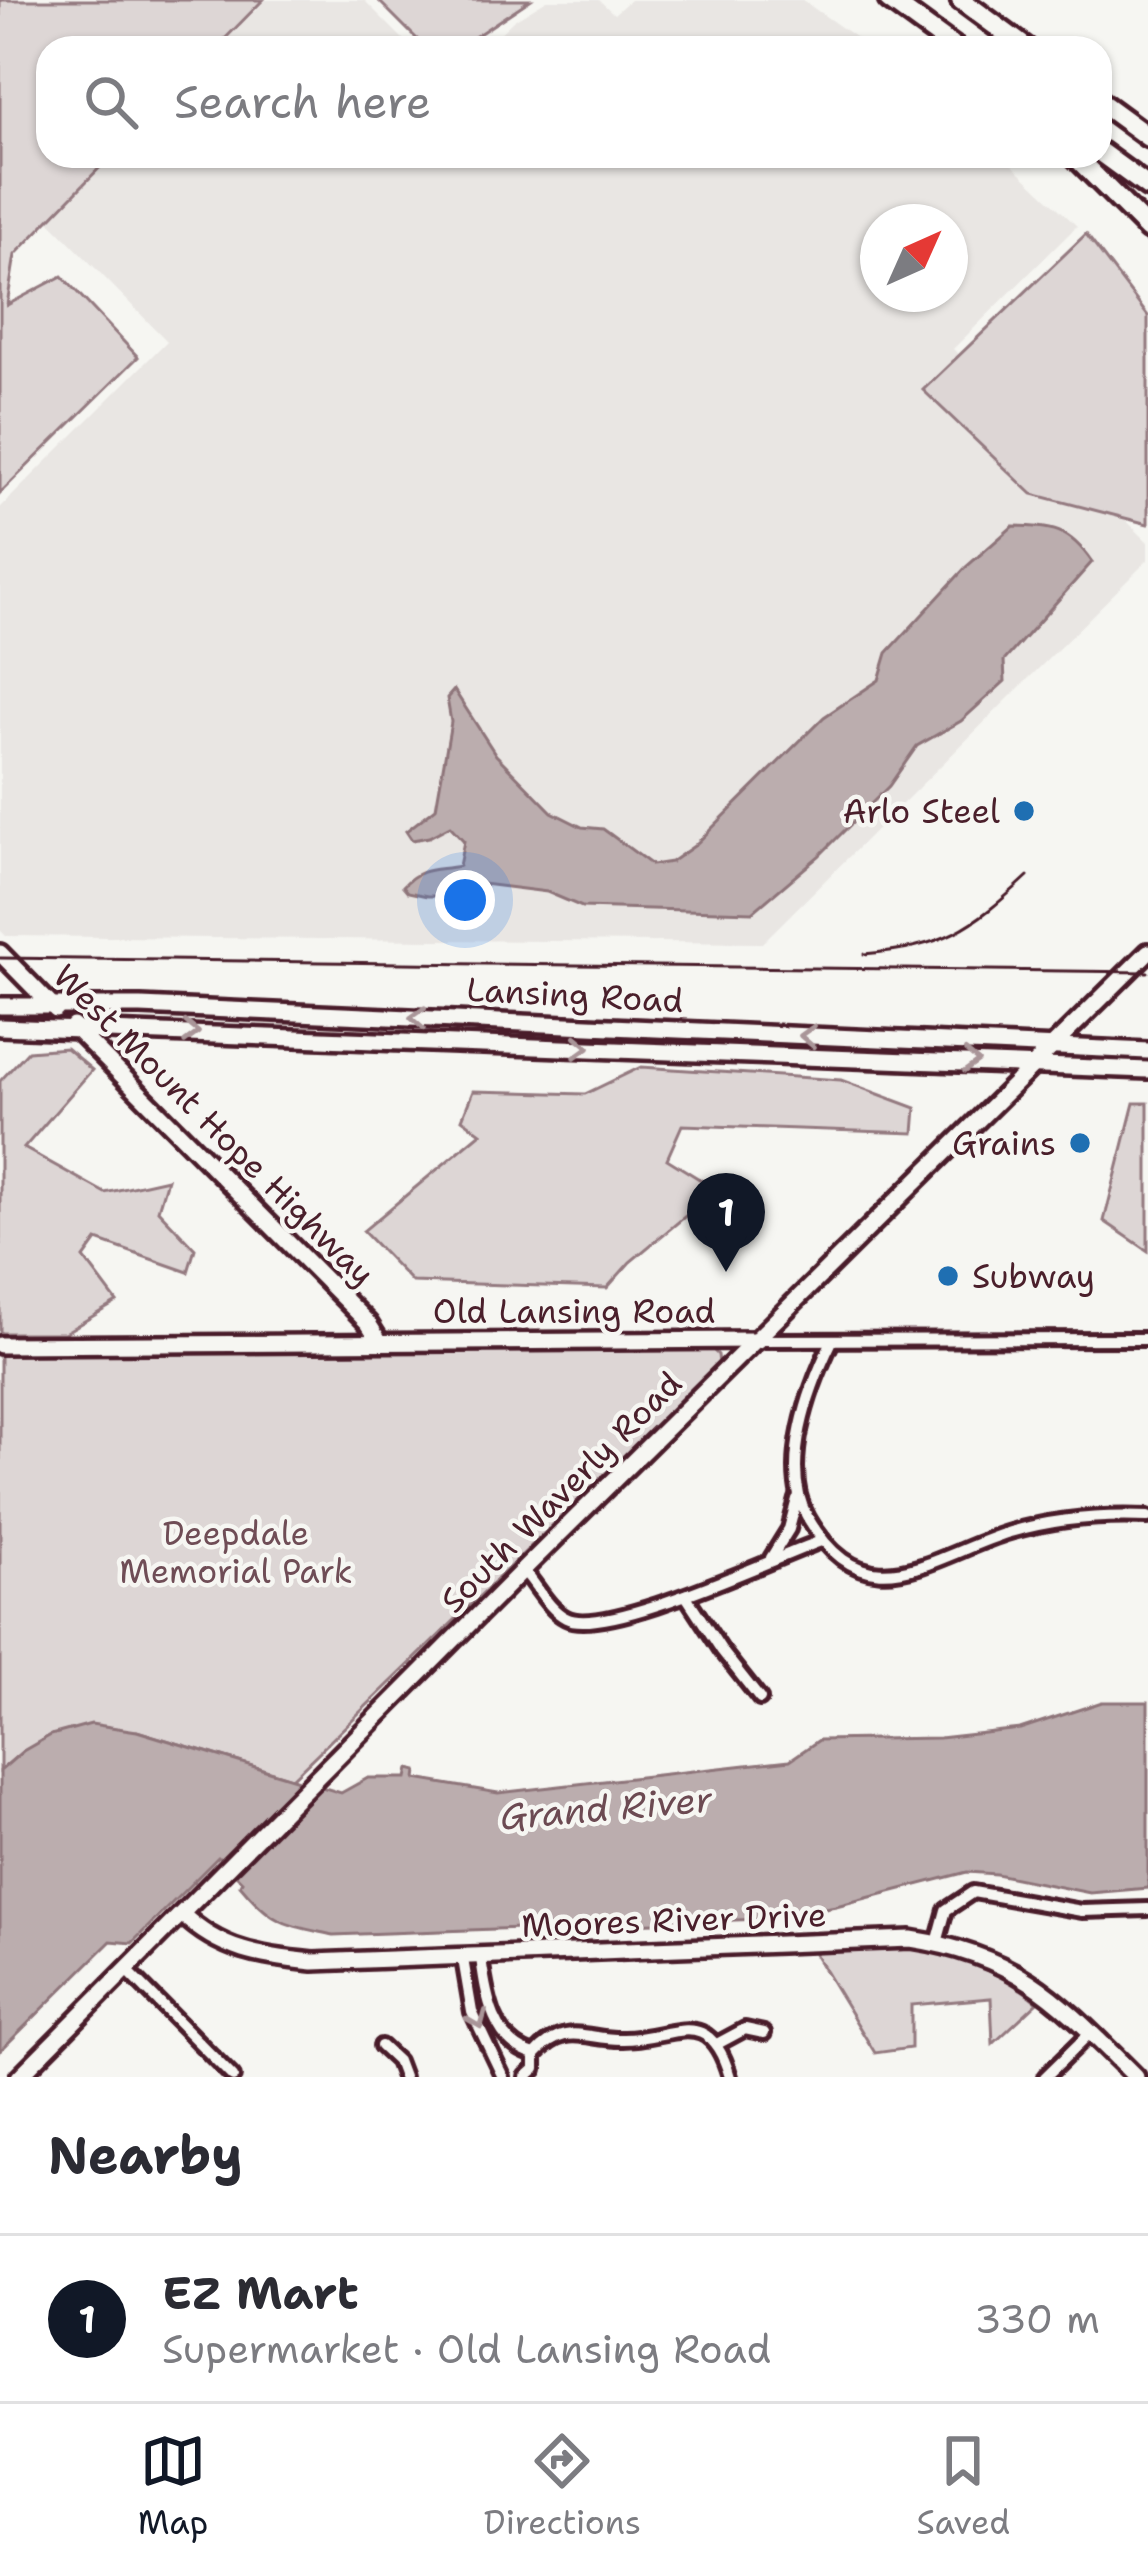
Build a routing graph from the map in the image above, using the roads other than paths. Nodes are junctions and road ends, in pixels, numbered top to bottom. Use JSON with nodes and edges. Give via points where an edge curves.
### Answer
{"nodes":[{"id":1,"x":888,"y":0,"type":"edge"},
{"id":2,"x":961,"y":0,"type":"edge"},
{"id":3,"x":928,"y":36,"type":"edge"},
{"id":4,"x":938,"y":36,"type":"edge"},
{"id":5,"x":1010,"y":36,"type":"edge"},
{"id":6,"x":1112,"y":109,"type":"edge"},
{"id":7,"x":1148,"y":133,"type":"edge"},
{"id":8,"x":1112,"y":161,"type":"edge"},
{"id":9,"x":1088,"y":168,"type":"edge"},
{"id":10,"x":1148,"y":187,"type":"edge"},
{"id":11,"x":1148,"y":229,"type":"edge"},
{"id":12,"x":1148,"y":952,"type":"edge"},
{"id":13,"x":0,"y":953,"type":"edge"},
{"id":14,"x":0,"y":1006,"type":"edge"},
{"id":15,"x":52,"y":1006,"type":"junction"},
{"id":16,"x":0,"y":1028,"type":"edge"},
{"id":17,"x":74,"y":1028,"type":"junction"},
{"id":18,"x":1051,"y":1047,"type":"junction"},
{"id":19,"x":1148,"y":1051,"type":"edge"},
{"id":20,"x":1033,"y":1064,"type":"junction"},
{"id":21,"x":1148,"y":1070,"type":"edge"},
{"id":22,"x":758,"y":1340,"type":"junction"},
{"id":23,"x":1148,"y":1340,"type":"edge"},
{"id":24,"x":832,"y":1341,"type":"junction"},
{"id":25,"x":380,"y":1342,"type":"junction"},
{"id":26,"x":0,"y":1345,"type":"edge"},
{"id":27,"x":798,"y":1496,"type":"junction"},
{"id":28,"x":1148,"y":1517,"type":"edge"},
{"id":29,"x":821,"y":1541,"type":"junction"},
{"id":30,"x":769,"y":1561,"type":"junction"},
{"id":31,"x":523,"y":1570,"type":"junction"},
{"id":32,"x":686,"y":1596,"type":"junction"},
{"id":33,"x":760,"y":1699,"type":"dead end"},
{"id":34,"x":1148,"y":1910,"type":"edge"},
{"id":35,"x":182,"y":1914,"type":"junction"},
{"id":36,"x":937,"y":1943,"type":"junction"},
{"id":37,"x":481,"y":1958,"type":"junction"},
{"id":38,"x":463,"y":1959,"type":"junction"},
{"id":39,"x":126,"y":1970,"type":"junction"},
{"id":40,"x":1091,"y":2032,"type":"junction"},
{"id":41,"x":764,"y":2033,"type":"dead end"},
{"id":42,"x":717,"y":2044,"type":"junction"},
{"id":43,"x":381,"y":2046,"type":"dead end"},
{"id":44,"x":535,"y":2055,"type":"junction"},
{"id":45,"x":1132,"y":2076,"type":"edge"},
{"id":46,"x":20,"y":2077,"type":"edge"},
{"id":47,"x":233,"y":2077,"type":"edge"},
{"id":48,"x":404,"y":2077,"type":"edge"},
{"id":49,"x":503,"y":2077,"type":"edge"},
{"id":50,"x":526,"y":2077,"type":"edge"},
{"id":51,"x":730,"y":2077,"type":"edge"},
{"id":52,"x":1045,"y":2077,"type":"edge"}],
"edges":[{"from":1,"to":3,"type":"highway"},
{"from":1,"to":4,"type":"highway"},
{"from":2,"to":5,"type":"highway"},
{"from":6,"to":7,"type":"highway"},
{"from":8,"to":10,"type":"highway"},
{"from":9,"to":11,"type":"highway"},
{"from":12,"to":18,"type":"main road","name":"South Waverly Road"},
{"from":13,"to":15,"type":"main road","name":"West Mount Hope Highway"},
{"from":14,"to":15,"type":"main road","name":"Lansing Road"},
{"from":15,"to":17,"type":"main road","name":"West Mount Hope Highway"},
{"from":18,"to":15,"type":"main road","name":"Lansing Road","one_way":true},
{"from":16,"to":17,"type":"main road","name":"Lansing Road"},
{"from":17,"to":20,"type":"main road","name":"Lansing Road","one_way":true},
{"from":17,"to":25,"type":"main road","name":"West Mount Hope Highway"},
{"from":18,"to":19,"type":"main road","name":"Lansing Road"},
{"from":18,"to":20,"type":"main road","name":"South Waverly Road"},
{"from":20,"to":21,"type":"main road","name":"Lansing Road"},
{"from":20,"to":22,"type":"main road","name":"South Waverly Road"},
{"from":22,"to":24,"type":"street","name":"Old Lansing Road"},
{"from":22,"to":25,"type":"main road","name":"Old Lansing Road"},
{"from":22,"to":31,"type":"main road","name":"South Waverly Road"},
{"from":23,"to":24,"type":"street","name":"Old Lansing Road"},
{"from":24,"to":27,"type":"street","via":[[805,1404]]},
{"from":25,"to":26,"type":"main road","name":"Old Lansing Road"},
{"from":27,"to":29,"type":"street"},
{"from":27,"to":30,"type":"street"},
{"from":28,"to":29,"type":"street","via":[[1010,1532],[900,1572],[870,1571]]},
{"from":29,"to":30,"type":"street"},
{"from":30,"to":32,"type":"street"},
{"from":31,"to":32,"type":"street","via":[[574,1622]]},
{"from":31,"to":35,"type":"main road","name":"South Waverly Road"},
{"from":32,"to":33,"type":"street"},
{"from":34,"to":36,"type":"street","via":[[1082,1911],[973,1892],[946,1910]]},
{"from":35,"to":38,"type":"main road","name":"Moores River Drive","via":[[230,1949],[275,1958]]},
{"from":35,"to":39,"type":"main road","name":"South Waverly Road"},
{"from":36,"to":37,"type":"main road","name":"Moores River Drive"},
{"from":36,"to":40,"type":"main road","name":"Moores River Drive","via":[[1011,1968]]},
{"from":37,"to":38,"type":"main road","name":"Moores River Drive"},
{"from":37,"to":44,"type":"street","via":[[489,2007],[506,2038]]},
{"from":38,"to":49,"type":"street","one_way":true,"via":[[472,2012]]},
{"from":39,"to":46,"type":"main road","name":"South Waverly Road"},
{"from":39,"to":47,"type":"street"},
{"from":40,"to":45,"type":"main road","name":"Moores River Drive"},
{"from":40,"to":52,"type":"street"},
{"from":41,"to":42,"type":"street","via":[[745,2029]]},
{"from":42,"to":44,"type":"street","via":[[690,2030],[620,2040],[580,2032],[546,2042]]},
{"from":42,"to":51,"type":"street"},
{"from":43,"to":48,"type":"street"},
{"from":44,"to":50,"type":"street"}]}
